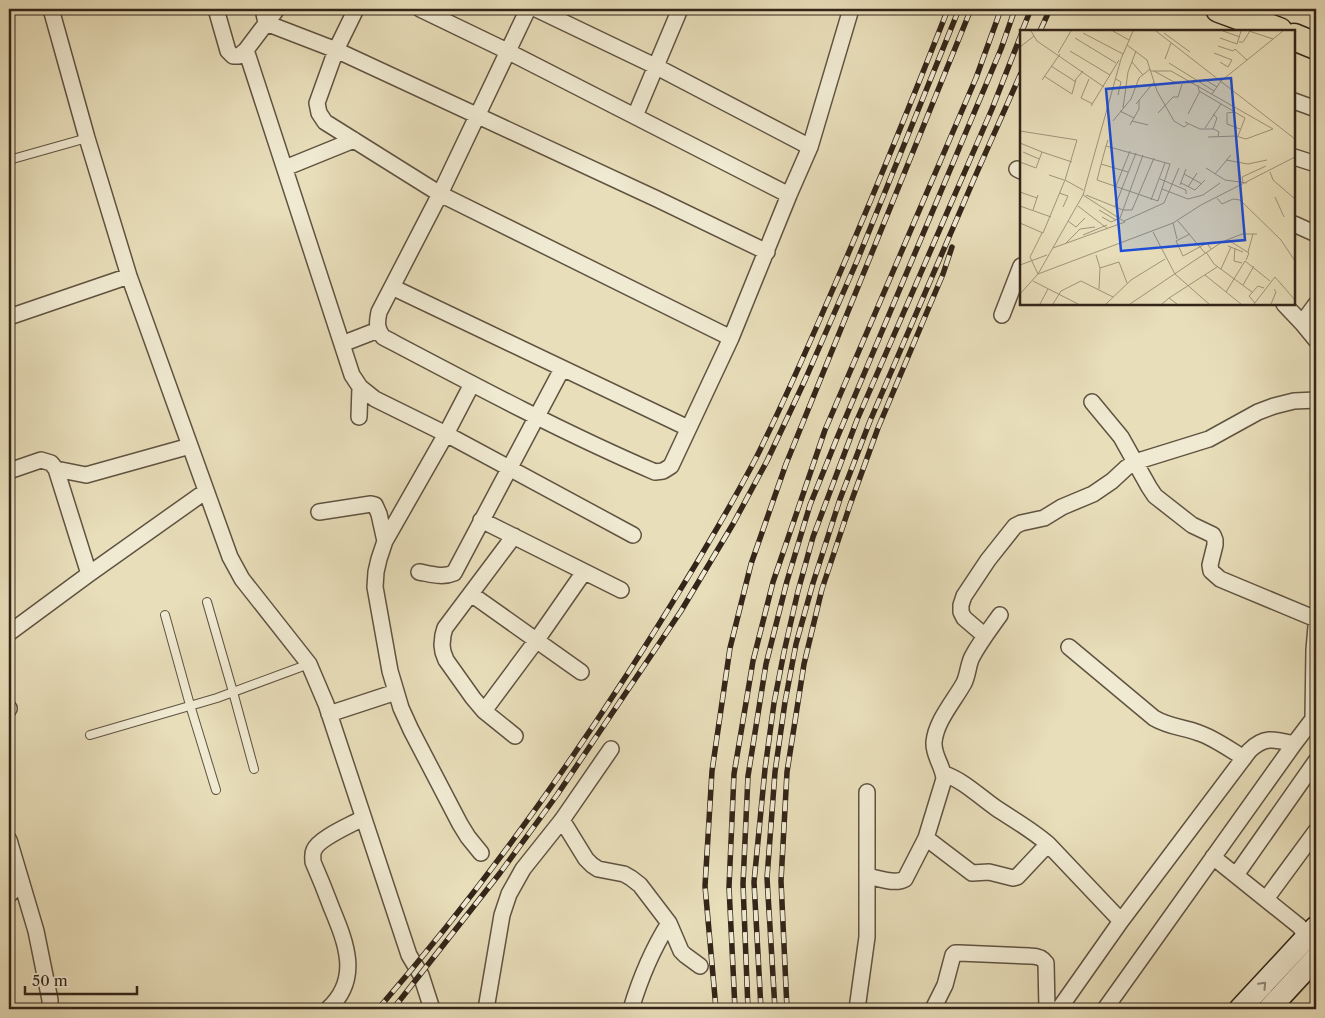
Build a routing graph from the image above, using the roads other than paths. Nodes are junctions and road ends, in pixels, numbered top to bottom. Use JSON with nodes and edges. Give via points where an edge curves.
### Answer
{"nodes":[{"id":1,"x":51,"y":9,"type":"edge"},
{"id":2,"x":216,"y":9,"type":"edge"},
{"id":3,"x":277,"y":9,"type":"edge"},
{"id":4,"x":356,"y":9,"type":"edge"},
{"id":5,"x":420,"y":9,"type":"edge"},
{"id":6,"x":528,"y":9,"type":"edge"},
{"id":7,"x":536,"y":9,"type":"edge"},
{"id":8,"x":680,"y":9,"type":"edge"},
{"id":9,"x":851,"y":9,"type":"edge"},
{"id":10,"x":1219,"y":9,"type":"edge"},
{"id":11,"x":264,"y":16,"type":"edge"},
{"id":12,"x":1276,"y":30,"type":"edge"},
{"id":13,"x":1295,"y":37,"type":"edge"},
{"id":14,"x":1316,"y":46,"type":"edge"},
{"id":15,"x":246,"y":50,"type":"junction"},
{"id":16,"x":336,"y":50,"type":"junction"},
{"id":17,"x":508,"y":51,"type":"junction"},
{"id":18,"x":655,"y":66,"type":"junction"},
{"id":19,"x":1295,"y":100,"type":"edge"},
{"id":20,"x":1316,"y":108,"type":"edge"},
{"id":21,"x":477,"y":115,"type":"junction"},
{"id":22,"x":635,"y":116,"type":"junction"},
{"id":23,"x":88,"y":138,"type":"junction"},
{"id":24,"x":354,"y":140,"type":"junction"},
{"id":25,"x":810,"y":147,"type":"junction"},
{"id":26,"x":1295,"y":157,"type":"edge"},
{"id":27,"x":9,"y":160,"type":"edge"},
{"id":28,"x":1316,"y":164,"type":"edge"},
{"id":29,"x":285,"y":168,"type":"junction"},
{"id":30,"x":440,"y":194,"type":"junction"},
{"id":31,"x":789,"y":194,"type":"junction"},
{"id":32,"x":1295,"y":224,"type":"edge"},
{"id":33,"x":1316,"y":234,"type":"edge"},
{"id":34,"x":767,"y":252,"type":"junction"},
{"id":35,"x":1020,"y":269,"type":"edge"},
{"id":36,"x":130,"y":276,"type":"junction"},
{"id":37,"x":392,"y":287,"type":"junction"},
{"id":38,"x":1316,"y":304,"type":"edge"},
{"id":39,"x":1285,"y":305,"type":"edge"},
{"id":40,"x":1002,"y":314,"type":"dead end"},
{"id":41,"x":9,"y":317,"type":"edge"},
{"id":42,"x":1302,"y":323,"type":"junction"},
{"id":43,"x":378,"y":330,"type":"junction"},
{"id":44,"x":731,"y":338,"type":"junction"},
{"id":45,"x":1316,"y":340,"type":"edge"},
{"id":46,"x":342,"y":344,"type":"junction"},
{"id":47,"x":562,"y":369,"type":"junction"},
{"id":48,"x":472,"y":384,"type":"junction"},
{"id":49,"x":360,"y":387,"type":"junction"},
{"id":50,"x":1316,"y":400,"type":"edge"},
{"id":51,"x":1092,"y":402,"type":"dead end"},
{"id":52,"x":536,"y":417,"type":"junction"},
{"id":53,"x":358,"y":418,"type":"dead end"},
{"id":54,"x":688,"y":428,"type":"junction"},
{"id":55,"x":446,"y":434,"type":"junction"},
{"id":56,"x":190,"y":446,"type":"junction"},
{"id":57,"x":1135,"y":462,"type":"junction"},
{"id":58,"x":509,"y":468,"type":"junction"},
{"id":59,"x":56,"y":469,"type":"junction"},
{"id":60,"x":9,"y":471,"type":"edge"},
{"id":61,"x":206,"y":491,"type":"junction"},
{"id":62,"x":319,"y":512,"type":"dead end"},
{"id":63,"x":481,"y":520,"type":"junction"},
{"id":64,"x":633,"y":535,"type":"dead end"},
{"id":65,"x":514,"y":536,"type":"junction"},
{"id":66,"x":385,"y":541,"type":"junction"},
{"id":67,"x":418,"y":572,"type":"dead end"},
{"id":68,"x":584,"y":572,"type":"junction"},
{"id":69,"x":89,"y":574,"type":"junction"},
{"id":70,"x":621,"y":590,"type":"dead end"},
{"id":71,"x":471,"y":594,"type":"junction"},
{"id":72,"x":206,"y":602,"type":"dead end"},
{"id":73,"x":165,"y":615,"type":"dead end"},
{"id":74,"x":1000,"y":615,"type":"dead end"},
{"id":75,"x":1316,"y":619,"type":"edge"},
{"id":76,"x":1316,"y":626,"type":"edge"},
{"id":77,"x":9,"y":633,"type":"edge"},
{"id":78,"x":985,"y":636,"type":"junction"},
{"id":79,"x":536,"y":641,"type":"junction"},
{"id":80,"x":1069,"y":647,"type":"dead end"},
{"id":81,"x":309,"y":664,"type":"junction"},
{"id":82,"x":581,"y":672,"type":"dead end"},
{"id":83,"x":233,"y":692,"type":"junction"},
{"id":84,"x":396,"y":692,"type":"junction"},
{"id":85,"x":190,"y":705,"type":"junction"},
{"id":86,"x":484,"y":711,"type":"junction"},
{"id":87,"x":329,"y":714,"type":"junction"},
{"id":88,"x":1315,"y":716,"type":"edge"},
{"id":89,"x":90,"y":735,"type":"dead end"},
{"id":90,"x":515,"y":736,"type":"dead end"},
{"id":91,"x":1294,"y":744,"type":"junction"},
{"id":92,"x":611,"y":749,"type":"dead end"},
{"id":93,"x":1244,"y":758,"type":"junction"},
{"id":94,"x":1316,"y":761,"type":"edge"},
{"id":95,"x":254,"y":769,"type":"dead end"},
{"id":96,"x":944,"y":774,"type":"junction"},
{"id":97,"x":216,"y":790,"type":"dead end"},
{"id":98,"x":867,"y":792,"type":"dead end"},
{"id":99,"x":363,"y":818,"type":"junction"},
{"id":100,"x":562,"y":820,"type":"junction"},
{"id":101,"x":1316,"y":831,"type":"edge"},
{"id":102,"x":926,"y":838,"type":"junction"},
{"id":103,"x":9,"y":840,"type":"edge"},
{"id":104,"x":1048,"y":844,"type":"junction"},
{"id":105,"x":481,"y":854,"type":"dead end"},
{"id":106,"x":1213,"y":857,"type":"junction"},
{"id":107,"x":1236,"y":875,"type":"junction"},
{"id":108,"x":867,"y":876,"type":"junction"},
{"id":109,"x":22,"y":881,"type":"junction"},
{"id":110,"x":9,"y":895,"type":"edge"},
{"id":111,"x":1266,"y":899,"type":"junction"},
{"id":112,"x":1121,"y":921,"type":"junction"},
{"id":113,"x":669,"y":924,"type":"junction"},
{"id":114,"x":1313,"y":937,"type":"edge"},
{"id":115,"x":1301,"y":964,"type":"edge"},
{"id":116,"x":700,"y":966,"type":"dead end"},
{"id":117,"x":50,"y":1009,"type":"edge"},
{"id":118,"x":328,"y":1009,"type":"edge"},
{"id":119,"x":432,"y":1009,"type":"edge"},
{"id":120,"x":486,"y":1009,"type":"edge"},
{"id":121,"x":631,"y":1009,"type":"edge"},
{"id":122,"x":858,"y":1009,"type":"edge"},
{"id":123,"x":933,"y":1009,"type":"edge"},
{"id":124,"x":1047,"y":1009,"type":"edge"},
{"id":125,"x":1059,"y":1009,"type":"edge"},
{"id":126,"x":1105,"y":1009,"type":"edge"},
{"id":127,"x":1240,"y":1009,"type":"edge"},
{"id":128,"x":1269,"y":1009,"type":"edge"}],
"edges":[{"from":1,"to":23,"type":"street"},
{"from":2,"to":15,"type":"street","via":[[228,51],[239,56]]},
{"from":3,"to":11,"type":"street"},
{"from":4,"to":16,"type":"street"},
{"from":5,"to":17,"type":"street"},
{"from":6,"to":17,"type":"street"},
{"from":7,"to":18,"type":"street"},
{"from":8,"to":18,"type":"street"},
{"from":9,"to":25,"type":"street"},
{"from":10,"to":12,"type":"highway"},
{"from":11,"to":15,"type":"street"},
{"from":11,"to":16,"type":"street"},
{"from":13,"to":14,"type":"highway"},
{"from":15,"to":29,"type":"street"},
{"from":16,"to":21,"type":"street"},
{"from":16,"to":24,"type":"street","via":[[317,103],[325,122]]},
{"from":17,"to":21,"type":"street"},
{"from":17,"to":22,"type":"street"},
{"from":18,"to":22,"type":"street"},
{"from":18,"to":25,"type":"street"},
{"from":19,"to":20,"type":"street"},
{"from":21,"to":30,"type":"street"},
{"from":21,"to":34,"type":"street"},
{"from":22,"to":31,"type":"street"},
{"from":23,"to":27,"type":"lane"},
{"from":23,"to":36,"type":"street"},
{"from":24,"to":29,"type":"street"},
{"from":24,"to":30,"type":"street"},
{"from":25,"to":31,"type":"street"},
{"from":26,"to":28,"type":"street"},
{"from":29,"to":46,"type":"street"},
{"from":30,"to":37,"type":"street"},
{"from":30,"to":44,"type":"street"},
{"from":31,"to":34,"type":"street"},
{"from":32,"to":33,"type":"street"},
{"from":34,"to":44,"type":"street"},
{"from":35,"to":40,"type":"street"},
{"from":36,"to":41,"type":"street"},
{"from":36,"to":56,"type":"street"},
{"from":37,"to":43,"type":"street","via":[[379,312]]},
{"from":37,"to":47,"type":"street"},
{"from":38,"to":42,"type":"street"},
{"from":39,"to":42,"type":"street"},
{"from":42,"to":45,"type":"street"},
{"from":43,"to":46,"type":"street"},
{"from":43,"to":48,"type":"street","via":[[383,337]]},
{"from":44,"to":54,"type":"street"},
{"from":46,"to":49,"type":"street","via":[[352,375]]},
{"from":47,"to":52,"type":"street"},
{"from":47,"to":54,"type":"street"},
{"from":48,"to":52,"type":"street"},
{"from":48,"to":55,"type":"street"},
{"from":49,"to":53,"type":"street"},
{"from":49,"to":55,"type":"street","via":[[375,399]]},
{"from":50,"to":57,"type":"street","via":[[1274,406],[1209,439]]},
{"from":51,"to":57,"type":"street","via":[[1121,437]]},
{"from":52,"to":54,"type":"street","via":[[654,472],[671,466]]},
{"from":52,"to":58,"type":"street"},
{"from":55,"to":58,"type":"street"},
{"from":55,"to":66,"type":"street"},
{"from":56,"to":59,"type":"street","via":[[86,475]]},
{"from":56,"to":61,"type":"street"},
{"from":57,"to":75,"type":"street","via":[[1155,496],[1192,525],[1213,535],[1216,540],[1210,565],[1214,575]]},
{"from":57,"to":78,"type":"street","via":[[1093,494],[1044,518],[1015,526],[988,560],[961,605],[964,618]]},
{"from":58,"to":63,"type":"street"},
{"from":58,"to":64,"type":"street"},
{"from":59,"to":60,"type":"street","via":[[51,463],[41,460]]},
{"from":59,"to":69,"type":"street"},
{"from":61,"to":69,"type":"street"},
{"from":61,"to":81,"type":"street","via":[[230,557],[242,579]]},
{"from":62,"to":66,"type":"street","via":[[375,505]]},
{"from":63,"to":65,"type":"street"},
{"from":63,"to":67,"type":"street","via":[[454,573],[441,576]]},
{"from":65,"to":68,"type":"street"},
{"from":65,"to":71,"type":"street"},
{"from":66,"to":84,"type":"street","via":[[375,587]]},
{"from":68,"to":70,"type":"street"},
{"from":68,"to":79,"type":"street"},
{"from":69,"to":77,"type":"street"},
{"from":71,"to":79,"type":"street"},
{"from":71,"to":86,"type":"street","via":[[446,628],[442,645],[446,660]]},
{"from":72,"to":83,"type":"lane"},
{"from":73,"to":85,"type":"lane"},
{"from":74,"to":78,"type":"street"},
{"from":76,"to":88,"type":"street"},
{"from":78,"to":96,"type":"street","via":[[938,727],[934,750]]},
{"from":79,"to":82,"type":"street"},
{"from":79,"to":86,"type":"street"},
{"from":80,"to":93,"type":"street","via":[[1154,718],[1169,726],[1198,732]]},
{"from":81,"to":83,"type":"lane"},
{"from":81,"to":87,"type":"street"},
{"from":83,"to":85,"type":"lane"},
{"from":83,"to":95,"type":"lane"},
{"from":84,"to":87,"type":"street"},
{"from":84,"to":105,"type":"street","via":[[411,730],[460,824]]},
{"from":85,"to":89,"type":"lane"},
{"from":85,"to":97,"type":"lane"},
{"from":86,"to":90,"type":"street"},
{"from":87,"to":99,"type":"street"},
{"from":88,"to":91,"type":"street"},
{"from":91,"to":93,"type":"street","via":[[1265,740],[1256,743]]},
{"from":91,"to":106,"type":"street"},
{"from":92,"to":100,"type":"street"},
{"from":93,"to":112,"type":"street"},
{"from":94,"to":107,"type":"street"},
{"from":96,"to":102,"type":"street"},
{"from":96,"to":104,"type":"street"},
{"from":98,"to":108,"type":"street"},
{"from":99,"to":118,"type":"street","via":[[320,841],[312,855],[348,952],[346,982]]},
{"from":99,"to":119,"type":"street","via":[[409,955],[421,975]]},
{"from":100,"to":113,"type":"street","via":[[592,865],[632,878]]},
{"from":100,"to":120,"type":"street","via":[[523,870],[505,902]]},
{"from":101,"to":111,"type":"street"},
{"from":102,"to":104,"type":"street","via":[[972,873],[989,872],[1013,878]]},
{"from":102,"to":108,"type":"street","via":[[905,879],[896,881]]},
{"from":103,"to":109,"type":"street"},
{"from":104,"to":112,"type":"street"},
{"from":106,"to":107,"type":"street"},
{"from":106,"to":126,"type":"street"},
{"from":107,"to":111,"type":"street"},
{"from":108,"to":122,"type":"street","via":[[866,936]]},
{"from":109,"to":110,"type":"street"},
{"from":109,"to":117,"type":"street","via":[[36,931]]},
{"from":111,"to":114,"type":"street"},
{"from":112,"to":125,"type":"street"},
{"from":113,"to":116,"type":"street","via":[[681,951]]},
{"from":113,"to":121,"type":"street","via":[[649,961]]},
{"from":114,"to":115,"type":"main road"},
{"from":127,"to":115,"type":"main road","one_way":true},
{"from":115,"to":128,"type":"main road"},
{"from":123,"to":124,"type":"street","via":[[945,985],[953,956],[958,953],[1043,958],[1046,963]]}]}
